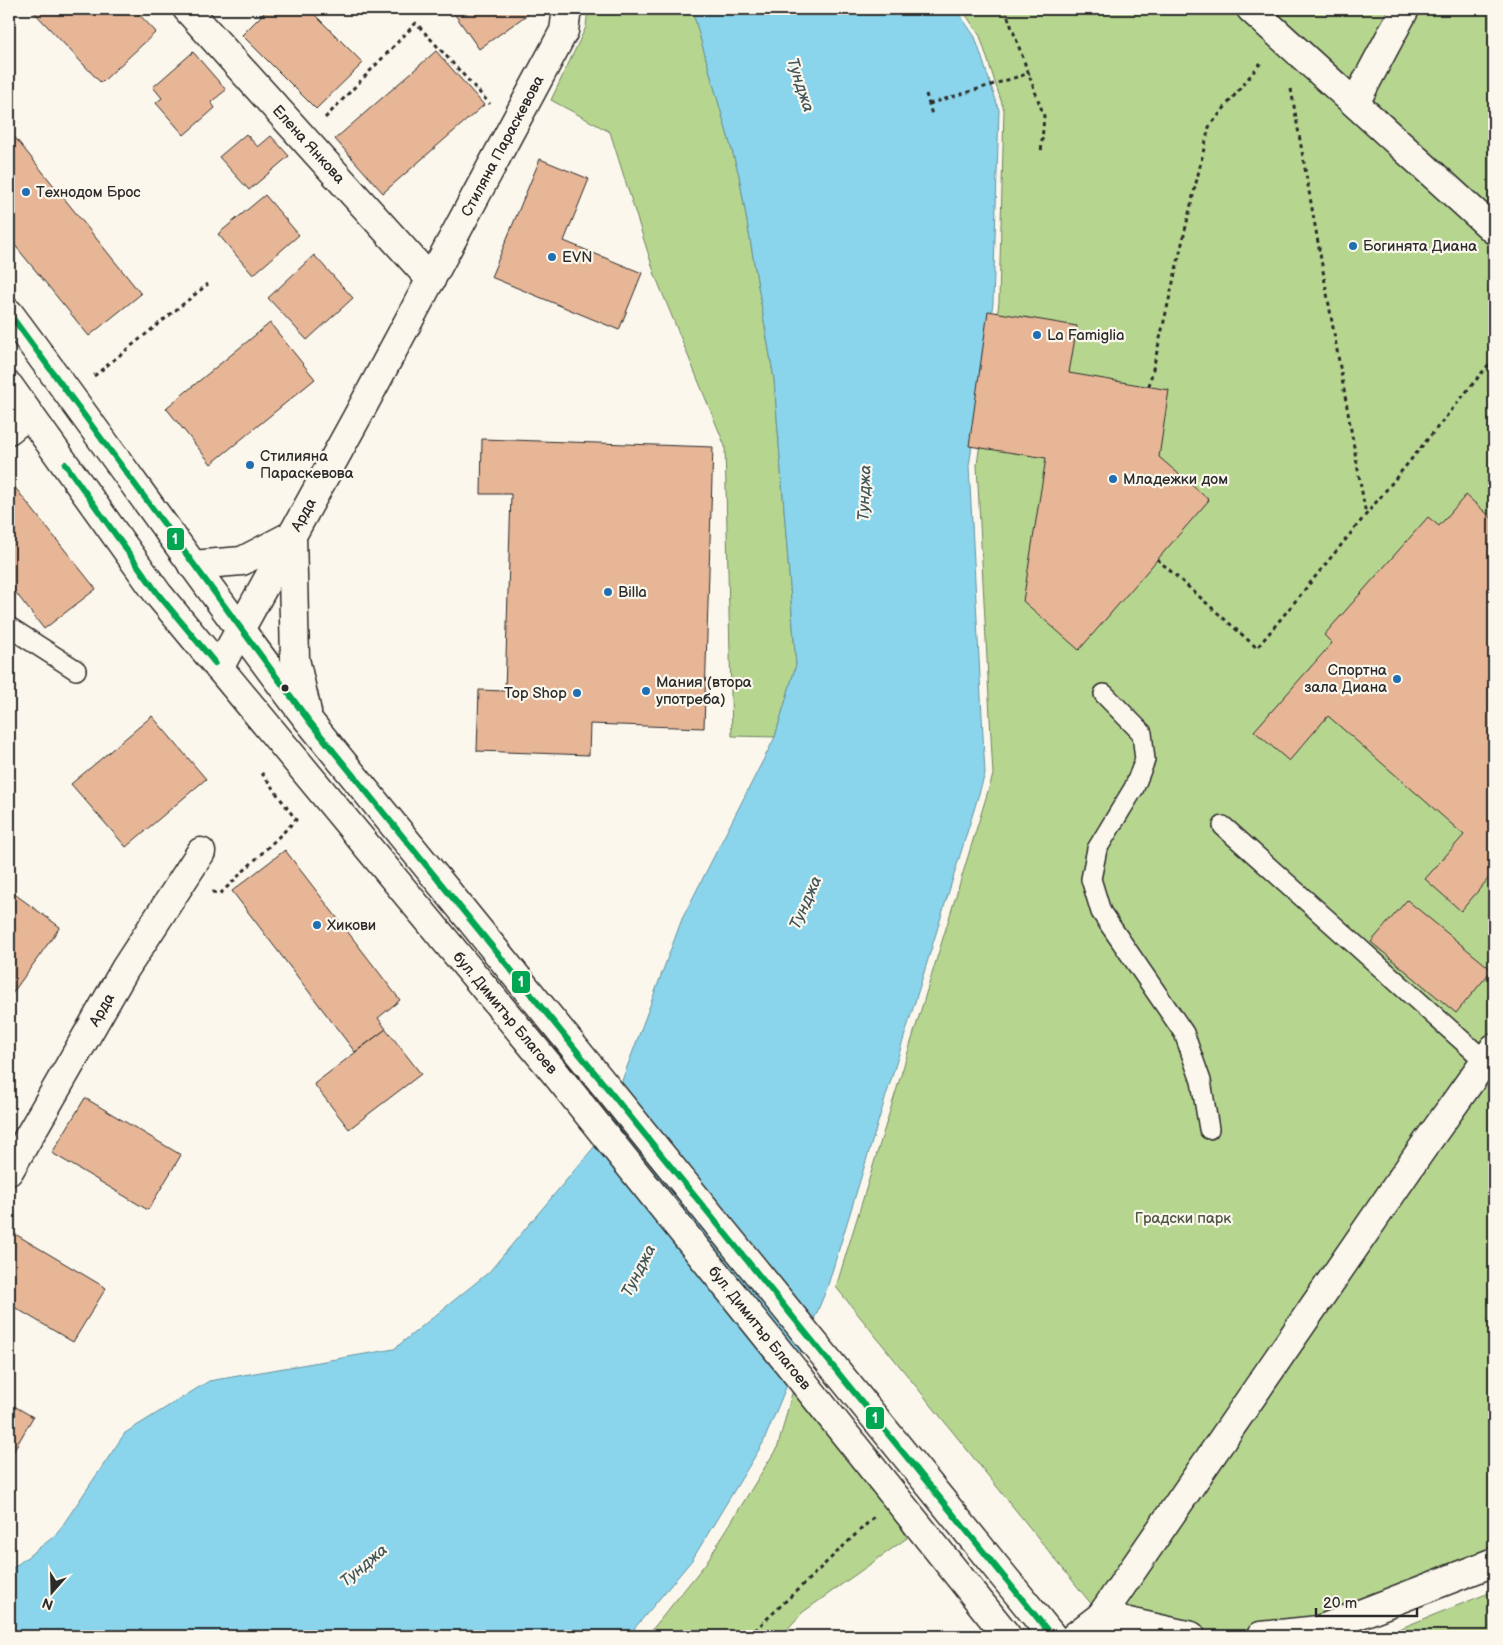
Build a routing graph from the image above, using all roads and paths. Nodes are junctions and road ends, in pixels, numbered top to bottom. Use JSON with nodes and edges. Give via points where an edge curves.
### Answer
{"nodes":[{"id":1,"x":187,"y":9,"type":"edge"},
{"id":2,"x":567,"y":9,"type":"edge"},
{"id":3,"x":1006,"y":9,"type":"edge"},
{"id":4,"x":1250,"y":9,"type":"edge"},
{"id":5,"x":1273,"y":9,"type":"edge"},
{"id":6,"x":1406,"y":9,"type":"edge"},
{"id":7,"x":1282,"y":37,"type":"junction"},
{"id":8,"x":1030,"y":73,"type":"junction"},
{"id":9,"x":1290,"y":86,"type":"dead end"},
{"id":10,"x":926,"y":94,"type":"dead end"},
{"id":11,"x":1355,"y":103,"type":"junction"},
{"id":12,"x":929,"y":104,"type":"junction"},
{"id":13,"x":932,"y":115,"type":"dead end"},
{"id":14,"x":513,"y":128,"type":"junction"},
{"id":15,"x":305,"y":140,"type":"junction"},
{"id":16,"x":1041,"y":154,"type":"dead end"},
{"id":17,"x":1494,"y":230,"type":"edge"},
{"id":18,"x":430,"y":280,"type":"junction"},
{"id":19,"x":208,"y":284,"type":"dead end"},
{"id":20,"x":9,"y":313,"type":"edge"},
{"id":21,"x":1494,"y":358,"type":"edge"},
{"id":22,"x":9,"y":386,"type":"edge"},
{"id":23,"x":1148,"y":386,"type":"dead end"},
{"id":24,"x":71,"y":395,"type":"junction"},
{"id":25,"x":19,"y":422,"type":"edge"},
{"id":26,"x":1366,"y":515,"type":"junction"},
{"id":27,"x":292,"y":535,"type":"junction"},
{"id":28,"x":1157,"y":559,"type":"dead end"},
{"id":29,"x":192,"y":565,"type":"junction"},
{"id":30,"x":9,"y":627,"type":"edge"},
{"id":31,"x":239,"y":630,"type":"junction"},
{"id":32,"x":219,"y":668,"type":"junction"},
{"id":33,"x":76,"y":670,"type":"dead end"},
{"id":34,"x":1104,"y":694,"type":"dead end"},
{"id":35,"x":309,"y":721,"type":"junction"},
{"id":36,"x":284,"y":748,"type":"junction"},
{"id":37,"x":1223,"y":826,"type":"dead end"},
{"id":38,"x":194,"y":862,"type":"joint"},
{"id":39,"x":1490,"y":1054,"type":"edge"},
{"id":40,"x":1209,"y":1128,"type":"dead end"},
{"id":41,"x":12,"y":1156,"type":"edge"},
{"id":42,"x":896,"y":1496,"type":"junction"},
{"id":43,"x":1494,"y":1562,"type":"edge"},
{"id":44,"x":1101,"y":1616,"type":"junction"},
{"id":45,"x":996,"y":1631,"type":"edge"},
{"id":46,"x":749,"y":1636,"type":"edge"},
{"id":47,"x":1052,"y":1636,"type":"edge"},
{"id":48,"x":1075,"y":1636,"type":"edge"},
{"id":49,"x":1192,"y":1636,"type":"edge"},
{"id":50,"x":1261,"y":1636,"type":"edge"}],
"edges":[{"from":1,"to":15,"type":"main road","name":"Елена Янкова"},
{"from":2,"to":14,"type":"main road","name":"Стиляна Параскевова","via":[[564,31]]},
{"from":3,"to":8,"type":"path"},
{"from":4,"to":7,"type":"main road"},
{"from":5,"to":7,"type":"main road"},
{"from":6,"to":11,"type":"main road"},
{"from":7,"to":11,"type":"main road"},
{"from":7,"to":23,"type":"path","via":[[1208,126]]},
{"from":8,"to":12,"type":"path"},
{"from":8,"to":16,"type":"path","via":[[1044,116]]},
{"from":9,"to":26,"type":"path"},
{"from":10,"to":12,"type":"path"},
{"from":11,"to":17,"type":"main road"},
{"from":12,"to":13,"type":"path"},
{"from":14,"to":15,"type":"path","via":[[416,23]]},
{"from":14,"to":18,"type":"main road","name":"Стиляна Параскевова"},
{"from":15,"to":18,"type":"main road","name":"Елена Янкова"},
{"from":18,"to":27,"type":"main road","name":"Арда"},
{"from":19,"to":24,"type":"path"},
{"from":20,"to":24,"type":"main road","name":"бул. Димитър Благоев"},
{"from":21,"to":26,"type":"path"},
{"from":22,"to":25,"type":"main road","name":"бул. Димитър Благоев"},
{"from":24,"to":29,"type":"main road","name":"бул. Димитър Благоев"},
{"from":25,"to":32,"type":"main road","name":"бул. Димитър Благоев"},
{"from":26,"to":28,"type":"path","via":[[1257,648]]},
{"from":27,"to":29,"type":"main road","via":[[242,561]]},
{"from":27,"to":31,"type":"main road","name":"Арда"},
{"from":27,"to":35,"type":"main road","via":[[295,659]]},
{"from":29,"to":31,"type":"main road","name":"бул. Димитър Благоев"},
{"from":30,"to":33,"type":"lane"},
{"from":31,"to":32,"type":"main road","name":"Арда"},
{"from":31,"to":35,"type":"main road","name":"бул. Димитър Благоев"},
{"from":32,"to":36,"type":"main road","name":"бул. Димитър Благоев"},
{"from":34,"to":40,"type":"lane","via":[[1142,733],[1145,760],[1134,788],[1097,849],[1091,879],[1101,912],[1184,1034],[1201,1082]]},
{"from":35,"to":47,"type":"main road","name":"бул. Димитър Благоев"},
{"from":36,"to":38,"type":"path","via":[[261,772],[296,820],[221,893],[213,893]]},
{"from":36,"to":42,"type":"main road","name":"бул. Димитър Благоев","via":[[556,1074]]},
{"from":37,"to":39,"type":"lane"},
{"from":38,"to":41,"type":"main road","name":"Арда"},
{"from":39,"to":44,"type":"main road"},
{"from":42,"to":45,"type":"main road","name":"бул. Димитър Благоев"},
{"from":42,"to":46,"type":"path"},
{"from":43,"to":50,"type":"main road","via":[[1319,1630]]},
{"from":44,"to":48,"type":"main road"},
{"from":44,"to":49,"type":"main road"}]}
